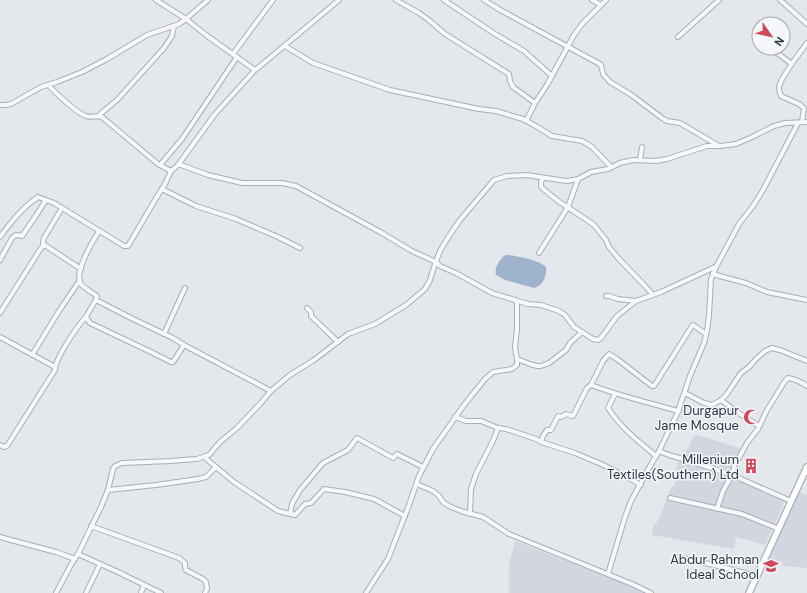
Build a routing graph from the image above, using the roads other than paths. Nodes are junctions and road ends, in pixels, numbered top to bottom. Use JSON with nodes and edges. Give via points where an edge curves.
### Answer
{"nodes":[{"id":1,"x":156,"y":0,"type":"edge"},
{"id":2,"x":208,"y":0,"type":"edge"},
{"id":3,"x":273,"y":0,"type":"edge"},
{"id":4,"x":339,"y":0,"type":"edge"},
{"id":5,"x":396,"y":0,"type":"edge"},
{"id":6,"x":444,"y":0,"type":"edge"},
{"id":7,"x":484,"y":0,"type":"edge"},
{"id":8,"x":592,"y":0,"type":"edge"},
{"id":9,"x":606,"y":0,"type":"edge"},
{"id":10,"x":719,"y":0,"type":"edge"},
{"id":11,"x":780,"y":0,"type":"edge"},
{"id":12,"x":601,"y":5,"type":"junction"},
{"id":13,"x":186,"y":19,"type":"junction"},
{"id":14,"x":807,"y":24,"type":"edge"},
{"id":15,"x":174,"y":26,"type":"junction"},
{"id":16,"x":678,"y":37,"type":"dead end"},
{"id":17,"x":807,"y":43,"type":"edge"},
{"id":18,"x":285,"y":46,"type":"junction"},
{"id":19,"x":568,"y":46,"type":"junction"},
{"id":20,"x":235,"y":56,"type":"junction"},
{"id":21,"x":781,"y":56,"type":"edge"},
{"id":22,"x":792,"y":64,"type":"junction"},
{"id":23,"x":255,"y":70,"type":"junction"},
{"id":24,"x":552,"y":76,"type":"junction"},
{"id":25,"x":48,"y":85,"type":"junction"},
{"id":26,"x":535,"y":103,"type":"junction"},
{"id":27,"x":0,"y":105,"type":"edge"},
{"id":28,"x":98,"y":116,"type":"junction"},
{"id":29,"x":526,"y":121,"type":"junction"},
{"id":30,"x":800,"y":122,"type":"junction"},
{"id":31,"x":807,"y":122,"type":"edge"},
{"id":32,"x":720,"y":146,"type":"junction"},
{"id":33,"x":642,"y":147,"type":"dead end"},
{"id":34,"x":640,"y":160,"type":"junction"},
{"id":35,"x":178,"y":164,"type":"junction"},
{"id":36,"x":160,"y":165,"type":"junction"},
{"id":37,"x":611,"y":167,"type":"junction"},
{"id":38,"x":171,"y":171,"type":"junction"},
{"id":39,"x":543,"y":178,"type":"junction"},
{"id":40,"x":578,"y":179,"type":"junction"},
{"id":41,"x":162,"y":189,"type":"junction"},
{"id":42,"x":46,"y":200,"type":"junction"},
{"id":43,"x":62,"y":208,"type":"junction"},
{"id":44,"x":568,"y":208,"type":"junction"},
{"id":45,"x":99,"y":231,"type":"junction"},
{"id":46,"x":0,"y":237,"type":"edge"},
{"id":47,"x":45,"y":246,"type":"junction"},
{"id":48,"x":300,"y":248,"type":"dead end"},
{"id":49,"x":539,"y":253,"type":"dead end"},
{"id":50,"x":0,"y":260,"type":"edge"},
{"id":51,"x":436,"y":262,"type":"junction"},
{"id":52,"x":716,"y":267,"type":"junction"},
{"id":53,"x":81,"y":269,"type":"junction"},
{"id":54,"x":713,"y":273,"type":"junction"},
{"id":55,"x":80,"y":280,"type":"junction"},
{"id":56,"x":185,"y":288,"type":"dead end"},
{"id":57,"x":652,"y":295,"type":"junction"},
{"id":58,"x":606,"y":296,"type":"dead end"},
{"id":59,"x":96,"y":300,"type":"junction"},
{"id":60,"x":515,"y":300,"type":"junction"},
{"id":61,"x":807,"y":300,"type":"edge"},
{"id":62,"x":636,"y":301,"type":"junction"},
{"id":63,"x":307,"y":308,"type":"dead end"},
{"id":64,"x":0,"y":313,"type":"edge"},
{"id":65,"x":86,"y":318,"type":"junction"},
{"id":66,"x":582,"y":332,"type":"junction"},
{"id":67,"x":164,"y":334,"type":"junction"},
{"id":68,"x":706,"y":334,"type":"junction"},
{"id":69,"x":0,"y":337,"type":"edge"},
{"id":70,"x":338,"y":342,"type":"junction"},
{"id":71,"x":184,"y":345,"type":"junction"},
{"id":72,"x":32,"y":355,"type":"junction"},
{"id":73,"x":517,"y":359,"type":"junction"},
{"id":74,"x":807,"y":361,"type":"edge"},
{"id":75,"x":55,"y":367,"type":"junction"},
{"id":76,"x":591,"y":385,"type":"junction"},
{"id":77,"x":807,"y":386,"type":"edge"},
{"id":78,"x":271,"y":391,"type":"junction"},
{"id":79,"x":685,"y":393,"type":"junction"},
{"id":80,"x":615,"y":394,"type":"junction"},
{"id":81,"x":720,"y":400,"type":"junction"},
{"id":82,"x":679,"y":411,"type":"junction"},
{"id":83,"x":455,"y":417,"type":"junction"},
{"id":84,"x":759,"y":426,"type":"junction"},
{"id":85,"x":498,"y":428,"type":"junction"},
{"id":86,"x":541,"y":442,"type":"junction"},
{"id":87,"x":0,"y":445,"type":"edge"},
{"id":88,"x":659,"y":451,"type":"junction"},
{"id":89,"x":656,"y":456,"type":"junction"},
{"id":90,"x":204,"y":457,"type":"junction"},
{"id":91,"x":216,"y":467,"type":"junction"},
{"id":92,"x":424,"y":467,"type":"junction"},
{"id":93,"x":807,"y":468,"type":"edge"},
{"id":94,"x":732,"y":475,"type":"junction"},
{"id":95,"x":417,"y":484,"type":"junction"},
{"id":96,"x":641,"y":484,"type":"junction"},
{"id":97,"x":108,"y":490,"type":"junction"},
{"id":98,"x":670,"y":498,"type":"dead end"},
{"id":99,"x":792,"y":501,"type":"junction"},
{"id":100,"x":717,"y":509,"type":"junction"},
{"id":101,"x":290,"y":514,"type":"junction"},
{"id":102,"x":470,"y":514,"type":"junction"},
{"id":103,"x":405,"y":516,"type":"junction"},
{"id":104,"x":91,"y":526,"type":"junction"},
{"id":105,"x":779,"y":529,"type":"junction"},
{"id":106,"x":0,"y":537,"type":"edge"},
{"id":107,"x":77,"y":556,"type":"junction"},
{"id":108,"x":676,"y":557,"type":"dead end"},
{"id":109,"x":100,"y":564,"type":"junction"},
{"id":110,"x":608,"y":574,"type":"junction"},
{"id":111,"x":757,"y":576,"type":"junction"},
{"id":112,"x":144,"y":585,"type":"junction"},
{"id":113,"x":56,"y":593,"type":"edge"},
{"id":114,"x":86,"y":593,"type":"edge"},
{"id":115,"x":141,"y":593,"type":"edge"},
{"id":116,"x":161,"y":593,"type":"edge"},
{"id":117,"x":205,"y":593,"type":"edge"},
{"id":118,"x":366,"y":593,"type":"edge"},
{"id":119,"x":651,"y":593,"type":"edge"},
{"id":120,"x":749,"y":593,"type":"edge"}],
"edges":[{"from":1,"to":13,"type":"street"},
{"from":2,"to":13,"type":"street"},
{"from":3,"to":20,"type":"street"},
{"from":4,"to":18,"type":"street"},
{"from":5,"to":26,"type":"street","via":[[509,74],[513,87]]},
{"from":6,"to":24,"type":"street","via":[[524,51]]},
{"from":7,"to":19,"type":"street"},
{"from":8,"to":12,"type":"street"},
{"from":9,"to":12,"type":"street"},
{"from":10,"to":16,"type":"street"},
{"from":11,"to":14,"type":"street"},
{"from":12,"to":19,"type":"street","via":[[583,23]]},
{"from":13,"to":15,"type":"street"},
{"from":13,"to":20,"type":"street"},
{"from":15,"to":25,"type":"street","via":[[147,35],[82,72]]},
{"from":15,"to":28,"type":"street","via":[[172,36],[164,48],[122,95]]},
{"from":17,"to":22,"type":"street"},
{"from":18,"to":23,"type":"street"},
{"from":18,"to":29,"type":"street","via":[[313,63],[390,90],[496,111]]},
{"from":19,"to":24,"type":"street"},
{"from":19,"to":32,"type":"street","via":[[601,65],[603,74],[610,82],[667,121],[680,123]]},
{"from":20,"to":23,"type":"street"},
{"from":20,"to":36,"type":"street","via":[[182,139]]},
{"from":21,"to":22,"type":"street"},
{"from":22,"to":30,"type":"street","via":[[779,86],[779,92],[781,96],[804,108]]},
{"from":23,"to":35,"type":"street","via":[[215,114]]},
{"from":24,"to":26,"type":"street"},
{"from":25,"to":27,"type":"street","via":[[11,104]]},
{"from":25,"to":28,"type":"street","via":[[78,112],[86,116]]},
{"from":26,"to":29,"type":"street"},
{"from":28,"to":36,"type":"street"},
{"from":29,"to":37,"type":"street","via":[[552,136],[582,141],[592,147]]},
{"from":30,"to":31,"type":"street"},
{"from":30,"to":32,"type":"street","via":[[774,126],[736,144]]},
{"from":30,"to":52,"type":"street","via":[[763,190],[739,224]]},
{"from":32,"to":34,"type":"street","via":[[698,148],[662,160]]},
{"from":33,"to":34,"type":"street"},
{"from":34,"to":37,"type":"street"},
{"from":35,"to":38,"type":"street"},
{"from":35,"to":51,"type":"street","via":[[208,175],[242,183],[296,186]]},
{"from":36,"to":38,"type":"street"},
{"from":37,"to":40,"type":"street","via":[[591,172]]},
{"from":38,"to":41,"type":"street"},
{"from":39,"to":40,"type":"street","via":[[567,181]]},
{"from":39,"to":44,"type":"street","via":[[541,187]]},
{"from":39,"to":51,"type":"street","via":[[527,175],[507,176],[494,180],[460,220]]},
{"from":40,"to":44,"type":"street"},
{"from":41,"to":45,"type":"street","via":[[128,246]]},
{"from":41,"to":48,"type":"street","via":[[196,206],[236,219]]},
{"from":42,"to":43,"type":"street"},
{"from":42,"to":46,"type":"street","via":[[38,198],[31,202]]},
{"from":42,"to":50,"type":"street","via":[[22,236],[16,235],[12,238]]},
{"from":43,"to":45,"type":"street"},
{"from":43,"to":47,"type":"street","via":[[42,242]]},
{"from":44,"to":49,"type":"street"},
{"from":44,"to":57,"type":"street","via":[[594,225],[619,260]]},
{"from":45,"to":53,"type":"street"},
{"from":47,"to":53,"type":"street"},
{"from":47,"to":64,"type":"street","via":[[41,248]]},
{"from":51,"to":60,"type":"street","via":[[492,293]]},
{"from":51,"to":70,"type":"street","via":[[425,289],[411,301],[375,324],[348,334]]},
{"from":52,"to":54,"type":"street"},
{"from":52,"to":57,"type":"street"},
{"from":53,"to":55,"type":"street"},
{"from":54,"to":61,"type":"street","via":[[767,292]]},
{"from":54,"to":68,"type":"street"},
{"from":55,"to":59,"type":"street","via":[[81,284],[97,296]]},
{"from":55,"to":72,"type":"street"},
{"from":56,"to":67,"type":"street"},
{"from":57,"to":62,"type":"street"},
{"from":58,"to":62,"type":"street"},
{"from":59,"to":65,"type":"street"},
{"from":59,"to":67,"type":"street"},
{"from":60,"to":66,"type":"street","via":[[560,311]]},
{"from":60,"to":73,"type":"street"},
{"from":62,"to":66,"type":"street","via":[[617,316],[598,340]]},
{"from":63,"to":70,"type":"street","via":[[311,316]]},
{"from":65,"to":71,"type":"street","via":[[90,323],[171,362]]},
{"from":65,"to":75,"type":"street"},
{"from":66,"to":73,"type":"street","via":[[566,350],[549,363],[537,366]]},
{"from":67,"to":71,"type":"street"},
{"from":68,"to":76,"type":"street","via":[[693,325],[654,386],[609,354]]},
{"from":68,"to":79,"type":"street"},
{"from":69,"to":72,"type":"street"},
{"from":70,"to":78,"type":"street"},
{"from":71,"to":78,"type":"street"},
{"from":72,"to":75,"type":"street"},
{"from":73,"to":83,"type":"street","via":[[512,369],[493,372],[485,379]]},
{"from":74,"to":81,"type":"street","via":[[772,348],[765,351],[741,373]]},
{"from":75,"to":87,"type":"street","via":[[7,446]]},
{"from":76,"to":80,"type":"street"},
{"from":76,"to":86,"type":"street","via":[[573,416],[558,416],[551,430],[545,432]]},
{"from":77,"to":84,"type":"street","via":[[788,378]]},
{"from":78,"to":90,"type":"street","via":[[237,428]]},
{"from":79,"to":81,"type":"street","via":[[712,404]]},
{"from":79,"to":82,"type":"street"},
{"from":80,"to":82,"type":"street"},
{"from":80,"to":89,"type":"street","via":[[608,408],[621,425]]},
{"from":81,"to":84,"type":"street"},
{"from":82,"to":88,"type":"street"},
{"from":83,"to":85,"type":"street","via":[[466,421],[481,421]]},
{"from":83,"to":92,"type":"street"},
{"from":84,"to":94,"type":"street","via":[[735,464]]},
{"from":85,"to":86,"type":"street"},
{"from":85,"to":102,"type":"street","via":[[471,489]]},
{"from":86,"to":96,"type":"street","via":[[587,457]]},
{"from":88,"to":89,"type":"street"},
{"from":88,"to":94,"type":"street"},
{"from":89,"to":96,"type":"street"},
{"from":90,"to":91,"type":"street"},
{"from":90,"to":97,"type":"street","via":[[122,463],[113,469]]},
{"from":91,"to":97,"type":"street","via":[[206,477],[198,479]]},
{"from":91,"to":101,"type":"street","via":[[278,511]]},
{"from":92,"to":95,"type":"street"},
{"from":92,"to":101,"type":"street","via":[[397,454],[393,458],[357,438],[348,450],[323,463],[300,490]]},
{"from":93,"to":99,"type":"main road"},
{"from":94,"to":99,"type":"street"},
{"from":94,"to":100,"type":"street"},
{"from":95,"to":102,"type":"street","via":[[433,491],[444,503]]},
{"from":95,"to":103,"type":"street"},
{"from":96,"to":110,"type":"street","via":[[625,517]]},
{"from":97,"to":104,"type":"street"},
{"from":98,"to":100,"type":"street"},
{"from":99,"to":105,"type":"main road"},
{"from":100,"to":105,"type":"street","via":[[742,514]]},
{"from":101,"to":103,"type":"street","via":[[295,515],[305,504],[312,503],[324,489],[374,499]]},
{"from":102,"to":110,"type":"street","via":[[483,517],[525,541]]},
{"from":103,"to":118,"type":"street","via":[[388,559]]},
{"from":104,"to":107,"type":"street"},
{"from":104,"to":117,"type":"street","via":[[179,558],[185,563],[186,570],[206,582]]},
{"from":105,"to":111,"type":"main road"},
{"from":106,"to":107,"type":"street"},
{"from":107,"to":109,"type":"street"},
{"from":107,"to":113,"type":"street"},
{"from":108,"to":111,"type":"street"},
{"from":109,"to":112,"type":"street"},
{"from":109,"to":114,"type":"street"},
{"from":110,"to":119,"type":"street"},
{"from":111,"to":120,"type":"main road"},
{"from":112,"to":115,"type":"street"},
{"from":112,"to":116,"type":"street"}]}
